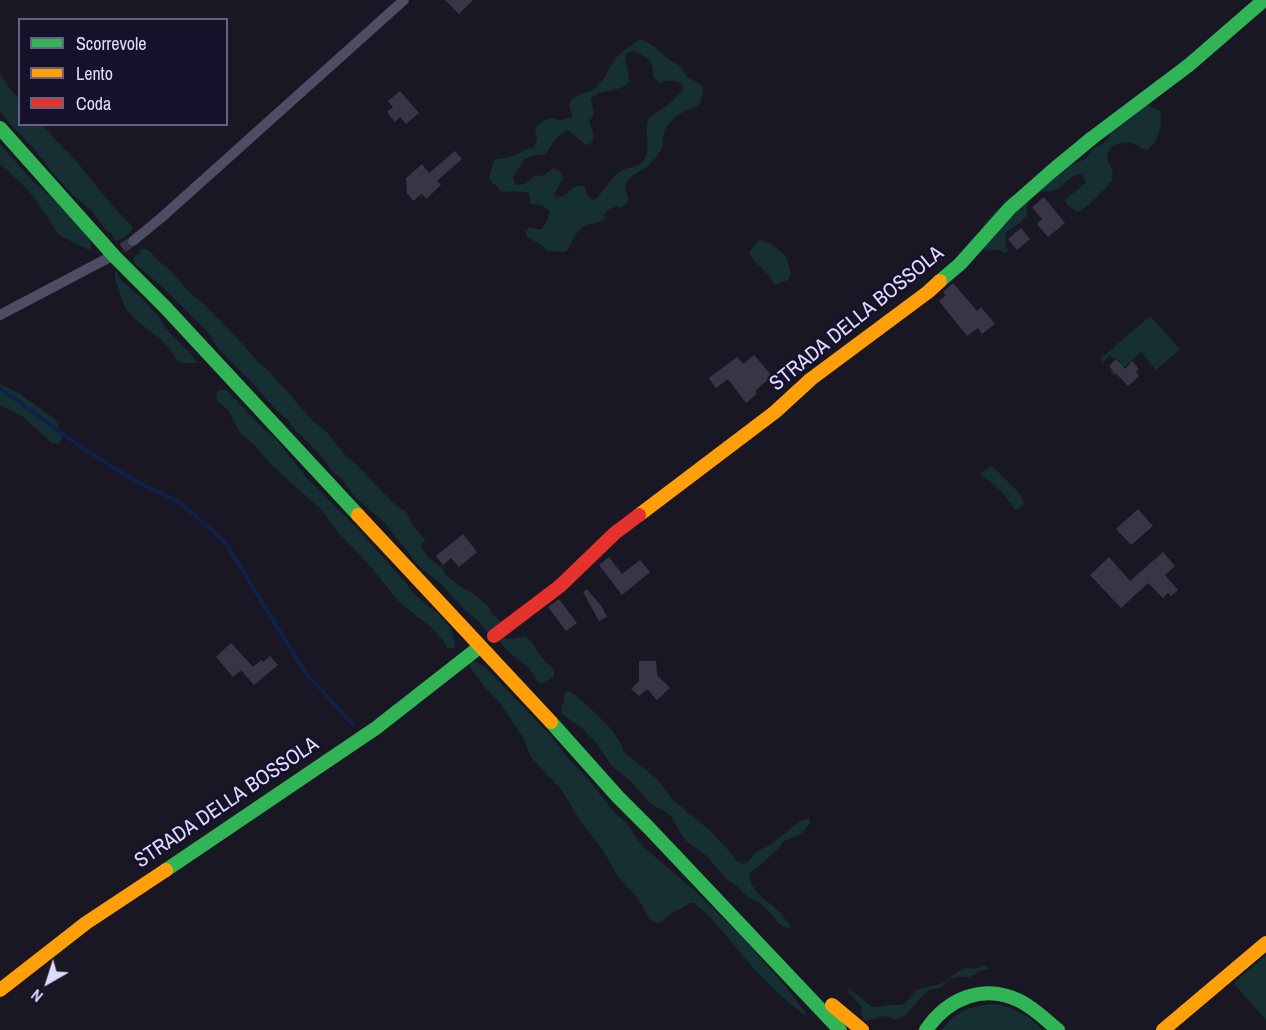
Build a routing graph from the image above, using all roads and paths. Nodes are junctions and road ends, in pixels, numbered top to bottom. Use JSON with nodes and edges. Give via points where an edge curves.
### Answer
{"nodes":[{"id":1,"x":404,"y":0,"type":"edge"},
{"id":2,"x":1264,"y":0,"type":"edge"},
{"id":3,"x":0,"y":128,"type":"edge"},
{"id":4,"x":133,"y":241,"type":"tunnel mouth"},
{"id":5,"x":110,"y":257,"type":"tunnel mouth"},
{"id":6,"x":0,"y":315,"type":"edge"},
{"id":7,"x":494,"y":636,"type":"dead end"},
{"id":8,"x":477,"y":650,"type":"dead end"},
{"id":9,"x":1266,"y":944,"type":"edge"},
{"id":10,"x":0,"y":990,"type":"edge"},
{"id":11,"x":815,"y":1003,"type":"junction"},
{"id":12,"x":1035,"y":1011,"type":"junction"},
{"id":13,"x":925,"y":1028,"type":"edge"},
{"id":14,"x":840,"y":1030,"type":"edge"},
{"id":15,"x":862,"y":1030,"type":"edge"},
{"id":16,"x":1047,"y":1030,"type":"edge"},
{"id":17,"x":1058,"y":1030,"type":"edge"},
{"id":18,"x":1163,"y":1030,"type":"edge"}],
"edges":[{"from":1,"to":4,"type":"street"},
{"from":2,"to":7,"type":"main road","name":"STRADA DELLA BOSSOLA","via":[[1052,171],[928,292],[615,533],[560,586]]},
{"from":3,"to":11,"type":"main road","via":[[115,257]]},
{"from":5,"to":6,"type":"street"},
{"from":8,"to":10,"type":"main road","name":"STRADA DELLA BOSSOLA","via":[[376,728],[86,923]]},
{"from":9,"to":18,"type":"main road"},
{"from":11,"to":14,"type":"main road"},
{"from":11,"to":15,"type":"main road","via":[[831,1004]]},
{"from":12,"to":13,"type":"main road","via":[[1005,995],[971,995],[941,1010]]},
{"from":12,"to":16,"type":"main road"},
{"from":12,"to":17,"type":"main road"}]}
